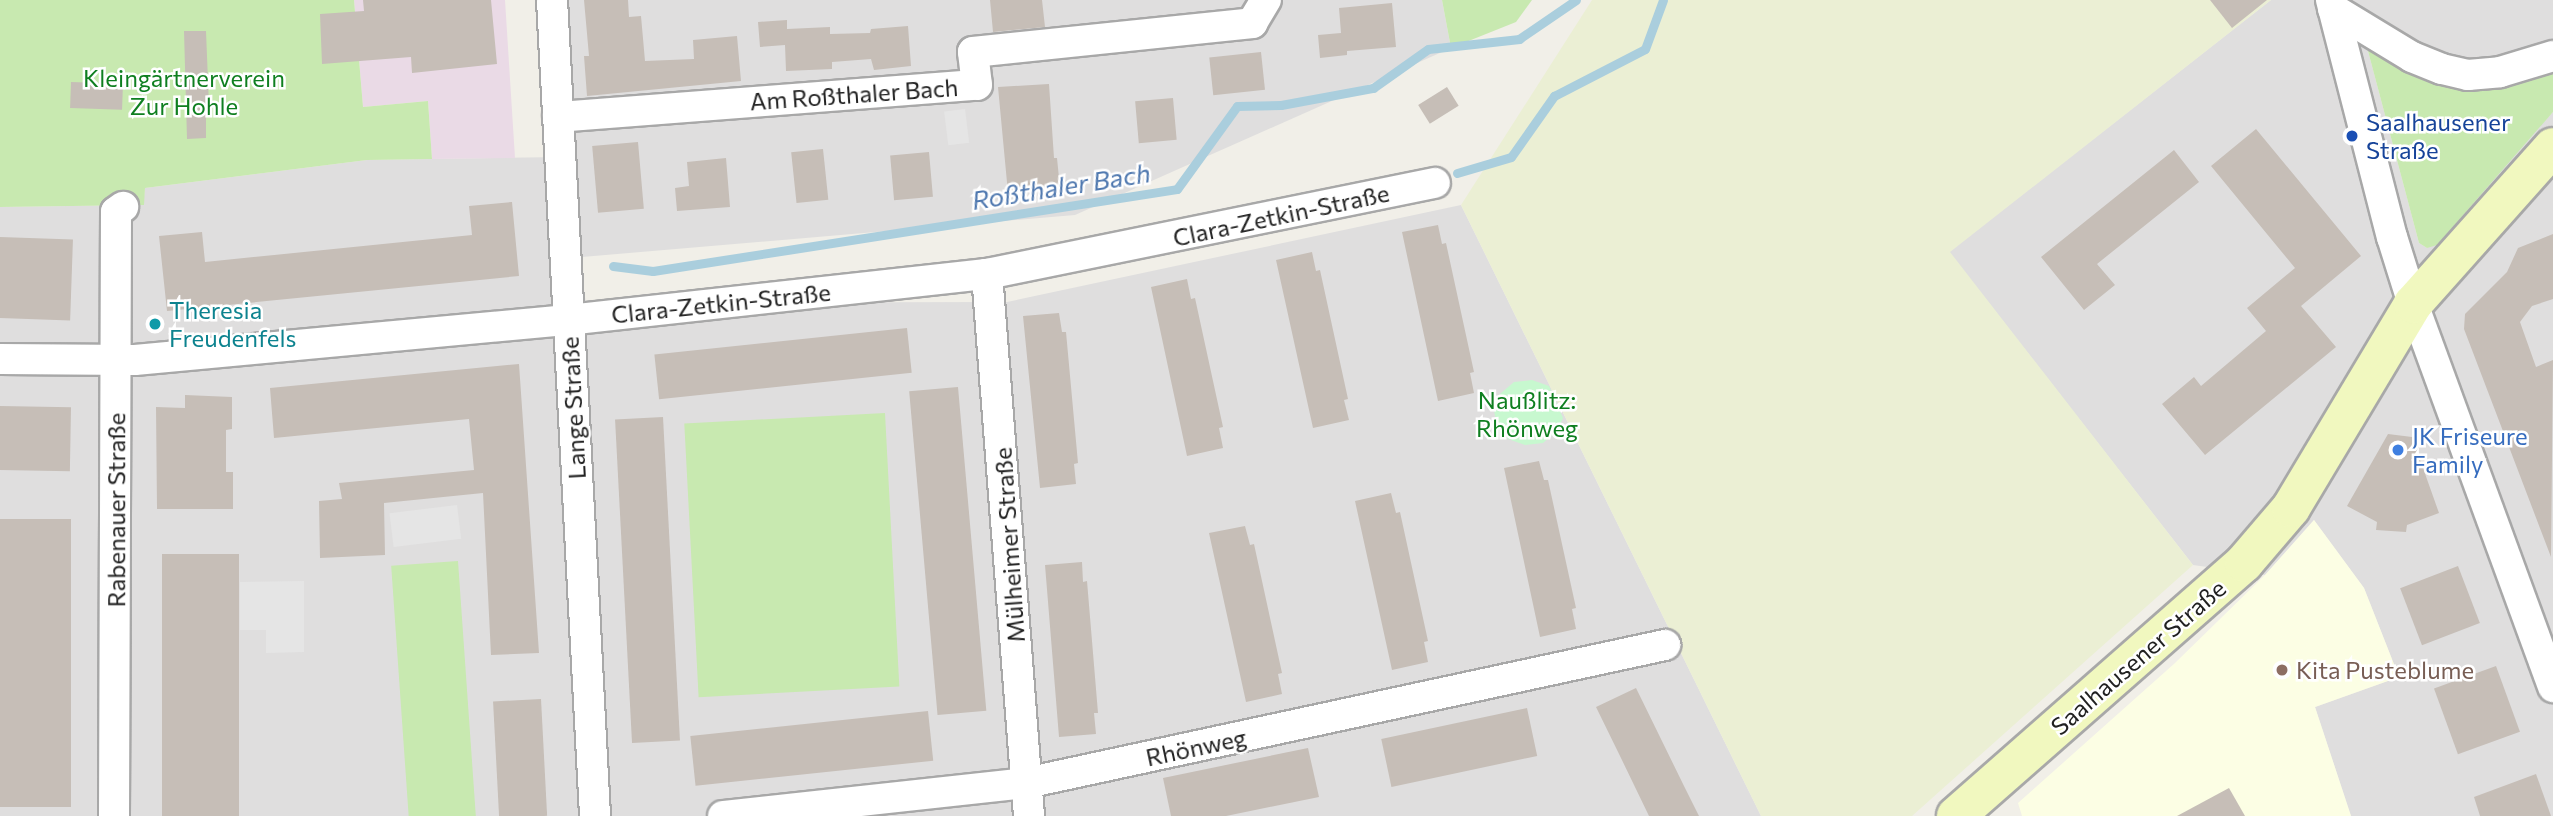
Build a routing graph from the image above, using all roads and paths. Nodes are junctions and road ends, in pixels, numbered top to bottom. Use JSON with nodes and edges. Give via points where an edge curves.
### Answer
{"nodes":[{"id":1,"x":552,"y":0,"type":"edge"},
{"id":2,"x":1266,"y":0,"type":"edge"},
{"id":3,"x":2332,"y":4,"type":"edge"},
{"id":4,"x":2553,"y":56,"type":"edge"},
{"id":5,"x":558,"y":117,"type":"junction"},
{"id":6,"x":2553,"y":147,"type":"edge"},
{"id":7,"x":1435,"y":183,"type":"dead end"},
{"id":8,"x":123,"y":207,"type":"dead end"},
{"id":9,"x":987,"y":274,"type":"junction"},
{"id":10,"x":2413,"y":304,"type":"junction"},
{"id":11,"x":568,"y":320,"type":"junction"},
{"id":12,"x":0,"y":359,"type":"edge"},
{"id":13,"x":116,"y":360,"type":"junction"},
{"id":14,"x":1665,"y":645,"type":"dead end"},
{"id":15,"x":2553,"y":687,"type":"edge"},
{"id":16,"x":1026,"y":783,"type":"junction"},
{"id":17,"x":114,"y":816,"type":"edge"},
{"id":18,"x":595,"y":816,"type":"edge"},
{"id":19,"x":723,"y":816,"type":"edge"},
{"id":20,"x":1029,"y":816,"type":"edge"},
{"id":21,"x":1956,"y":816,"type":"edge"}],
"edges":[{"from":1,"to":5,"type":"street","name":"Lange Straße"},
{"from":2,"to":5,"type":"street","name":"Am Roßthaler Bach","via":[[1252,23],[974,52],[977,85]]},
{"from":3,"to":4,"type":"street","via":[[2412,57],[2442,69],[2468,75],[2500,72]]},
{"from":3,"to":10,"type":"street"},
{"from":5,"to":11,"type":"street","name":"Lange Straße"},
{"from":6,"to":10,"type":"street","name":"Saalhausener Straße"},
{"from":7,"to":9,"type":"street","name":"Clara-Zetkin-Straße"},
{"from":8,"to":13,"type":"street","name":"Rabenauer Straße","via":[[116,212]]},
{"from":9,"to":11,"type":"street","name":"Clara-Zetkin-Straße"},
{"from":9,"to":16,"type":"street","name":"Mülheimer Straße"},
{"from":10,"to":15,"type":"street"},
{"from":10,"to":21,"type":"street","name":"Saalhausener Straße","via":[[2291,508],[2244,563]]},
{"from":11,"to":13,"type":"street","name":"Clara-Zetkin-Straße"},
{"from":11,"to":18,"type":"street","name":"Lange Straße"},
{"from":12,"to":13,"type":"street","name":"Clara-Zetkin-Straße"},
{"from":13,"to":17,"type":"street","name":"Rabenauer Straße"},
{"from":14,"to":16,"type":"street","name":"Rhönweg"},
{"from":16,"to":19,"type":"street","name":"Rhönweg"},
{"from":16,"to":20,"type":"street","name":"Mülheimer Straße"}]}
